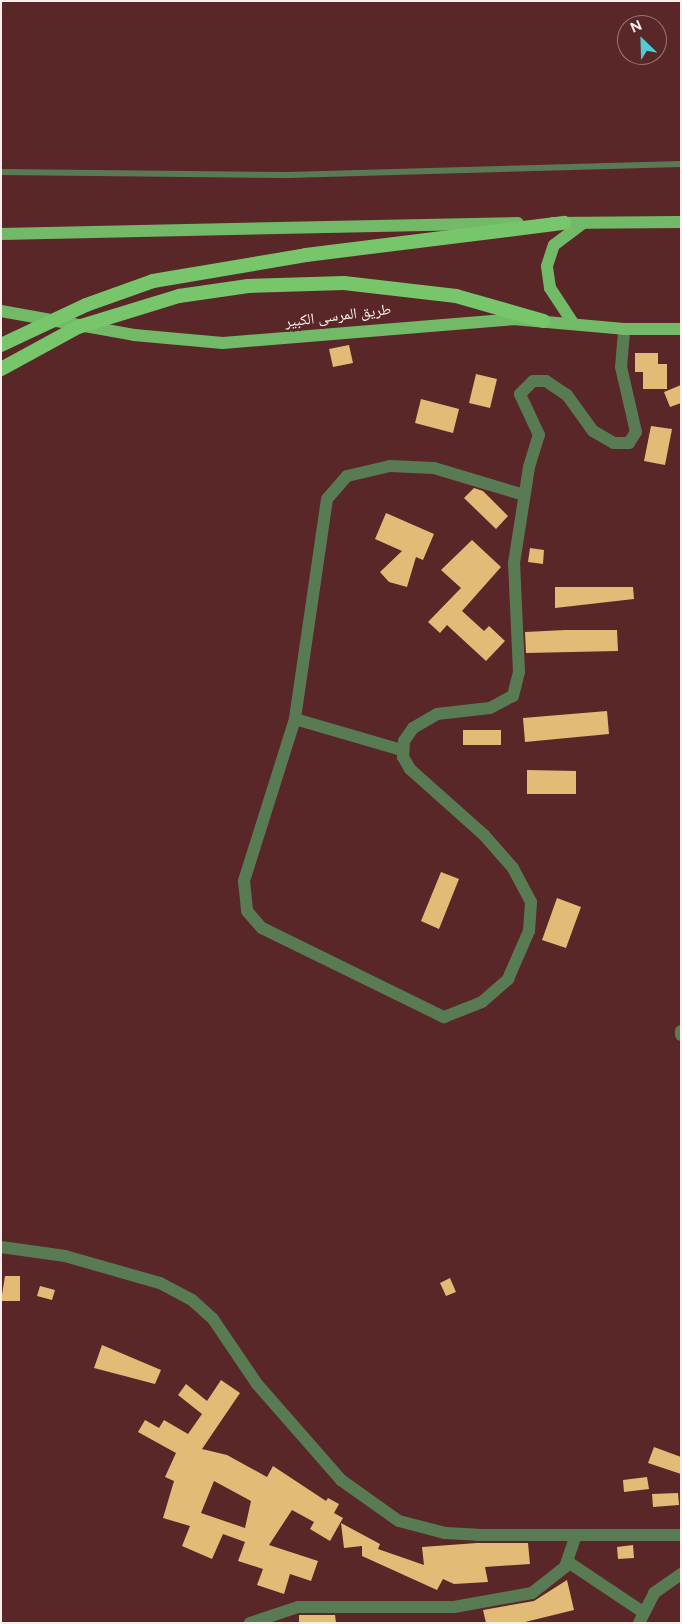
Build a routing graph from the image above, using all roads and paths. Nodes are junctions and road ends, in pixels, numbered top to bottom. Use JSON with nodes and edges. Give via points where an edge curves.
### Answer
{"nodes":[{"id":1,"x":681,"y":164,"type":"edge"},
{"id":2,"x":1,"y":172,"type":"edge"},
{"id":3,"x":589,"y":222,"type":"junction"},
{"id":4,"x":681,"y":222,"type":"edge"},
{"id":5,"x":564,"y":223,"type":"junction"},
{"id":6,"x":1,"y":234,"type":"edge"},
{"id":7,"x":1,"y":311,"type":"edge"},
{"id":8,"x":544,"y":321,"type":"junction"},
{"id":9,"x":573,"y":323,"type":"junction"},
{"id":10,"x":624,"y":329,"type":"junction"},
{"id":11,"x":681,"y":329,"type":"edge"},
{"id":12,"x":1,"y":345,"type":"edge"},
{"id":13,"x":1,"y":368,"type":"edge"},
{"id":14,"x":524,"y":496,"type":"junction"},
{"id":15,"x":295,"y":719,"type":"junction"},
{"id":16,"x":402,"y":750,"type":"junction"},
{"id":17,"x":681,"y":1031,"type":"edge"},
{"id":18,"x":681,"y":1035,"type":"edge"},
{"id":19,"x":1,"y":1247,"type":"edge"},
{"id":20,"x":576,"y":1535,"type":"junction"},
{"id":21,"x":681,"y":1535,"type":"edge"},
{"id":22,"x":568,"y":1562,"type":"junction"},
{"id":23,"x":681,"y":1574,"type":"edge"},
{"id":24,"x":641,"y":1617,"type":"edge"},
{"id":25,"x":250,"y":1623,"type":"edge"}],
"edges":[{"from":1,"to":2,"type":"lane","via":[[288,175]]},
{"from":3,"to":4,"type":"main road"},
{"from":3,"to":5,"type":"main road"},
{"from":3,"to":9,"type":"main road","via":[[565,234],[548,256],[550,288]]},
{"from":5,"to":6,"type":"main road"},
{"from":5,"to":12,"type":"highway","bridge":true,"via":[[306,255],[154,281],[86,305]]},
{"from":7,"to":8,"type":"main road","name":"طريق المرسى الكبير","via":[[134,335],[223,343],[434,322]]},
{"from":8,"to":9,"type":"main road","name":"طريق المرسى الكبير"},
{"from":8,"to":13,"type":"highway","bridge":true,"via":[[456,296],[344,283],[248,286],[179,296],[78,327]]},
{"from":9,"to":10,"type":"main road","name":"طريق المرسى الكبير"},
{"from":10,"to":11,"type":"main road","name":"طريق المرسى الكبير"},
{"from":10,"to":14,"type":"street","via":[[621,367],[636,432],[632,441],[623,444],[602,437],[555,385],[541,380],[528,383],[521,399],[539,435]]},
{"from":14,"to":15,"type":"street","via":[[434,468],[390,466],[347,476],[327,499]]},
{"from":14,"to":16,"type":"street","via":[[514,563],[519,672],[513,696],[490,708],[437,714],[421,721]]},
{"from":15,"to":16,"type":"street"},
{"from":15,"to":16,"type":"street","via":[[244,881],[247,911],[262,928],[444,1017],[482,1002],[508,978],[529,931],[531,902],[513,868],[484,835],[410,769]]},
{"from":17,"to":18,"type":"street"},
{"from":19,"to":20,"type":"street","via":[[65,1256],[160,1283],[192,1300],[213,1319],[257,1384],[341,1480],[399,1522],[445,1533]]},
{"from":20,"to":21,"type":"street"},
{"from":20,"to":22,"type":"street"},
{"from":22,"to":24,"type":"street"},
{"from":22,"to":25,"type":"street","via":[[544,1588],[493,1603],[410,1609],[312,1605],[282,1609]]},
{"from":23,"to":24,"type":"street","via":[[654,1594]]}]}
